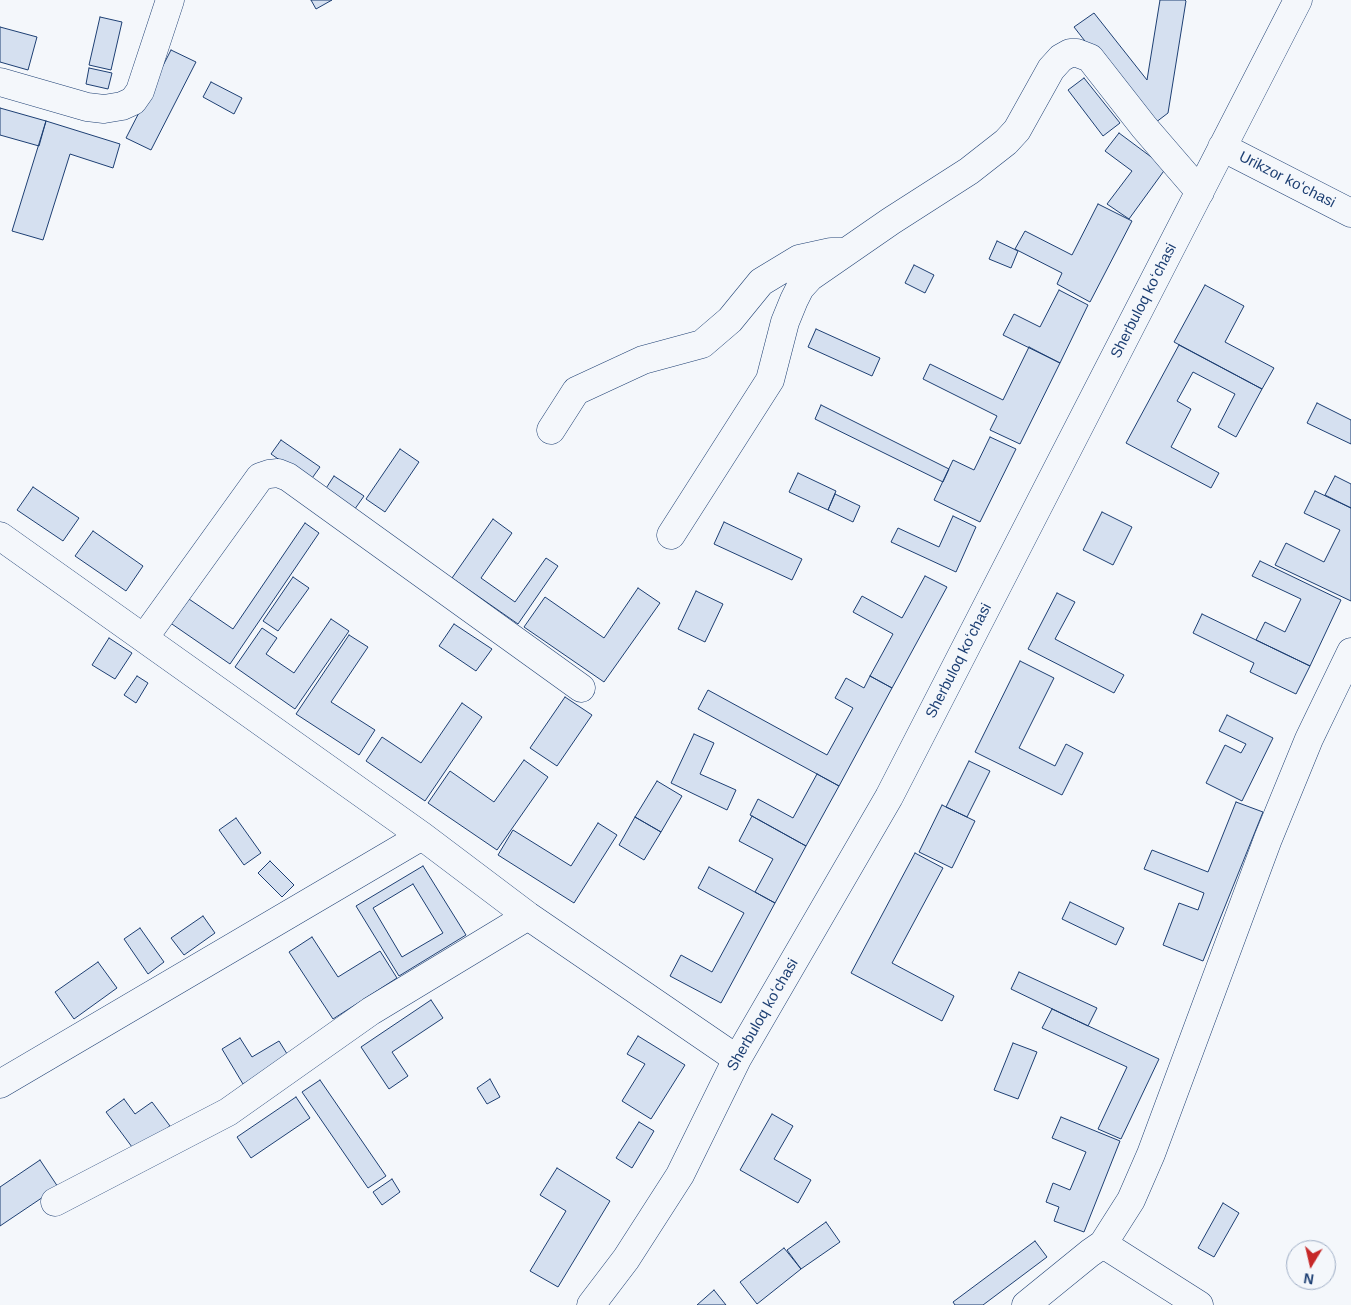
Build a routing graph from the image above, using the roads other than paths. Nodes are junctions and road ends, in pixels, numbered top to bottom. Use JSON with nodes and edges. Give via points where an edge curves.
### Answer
{"nodes":[{"id":1,"x":170,"y":0,"type":"edge"},
{"id":2,"x":1298,"y":0,"type":"edge"},
{"id":3,"x":0,"y":82,"type":"edge"},
{"id":4,"x":1222,"y":147,"type":"junction"},
{"id":5,"x":1200,"y":192,"type":"junction"},
{"id":6,"x":1351,"y":213,"type":"edge"},
{"id":7,"x":847,"y":252,"type":"junction"},
{"id":8,"x":551,"y":430,"type":"dead end"},
{"id":9,"x":671,"y":535,"type":"dead end"},
{"id":10,"x":0,"y":536,"type":"edge"},
{"id":11,"x":144,"y":638,"type":"junction"},
{"id":12,"x":1351,"y":652,"type":"edge"},
{"id":13,"x":581,"y":688,"type":"dead end"},
{"id":14,"x":422,"y":836,"type":"junction"},
{"id":15,"x":528,"y":916,"type":"junction"},
{"id":16,"x":737,"y":1060,"type":"junction"},
{"id":17,"x":0,"y":1084,"type":"edge"},
{"id":18,"x":55,"y":1202,"type":"dead end"},
{"id":19,"x":1103,"y":1244,"type":"junction"},
{"id":20,"x":591,"y":1305,"type":"edge"},
{"id":21,"x":1026,"y":1305,"type":"edge"},
{"id":22,"x":1199,"y":1305,"type":"edge"}],
"edges":[{"from":1,"to":3,"type":"street","via":[[140,91],[133,101],[104,110]]},
{"from":2,"to":4,"type":"street","name":"Sherbuloq koʻchasi"},
{"from":4,"to":5,"type":"street","name":"Sherbuloq koʻchasi"},
{"from":4,"to":6,"type":"street","name":"Urikzor koʻchasi"},
{"from":5,"to":7,"type":"street","via":[[1090,58],[1070,53],[1051,69],[1017,130],[1006,142],[969,171]]},
{"from":5,"to":16,"type":"street","name":"Sherbuloq koʻchasi","via":[[889,797]]},
{"from":7,"to":8,"type":"street","via":[[799,259],[761,282],[730,320],[702,344],[643,360],[576,392]]},
{"from":7,"to":9,"type":"street","via":[[810,277],[800,288],[785,322],[770,380]]},
{"from":10,"to":11,"type":"street"},
{"from":11,"to":13,"type":"street","via":[[260,478],[278,473],[288,477]]},
{"from":11,"to":14,"type":"street"},
{"from":12,"to":19,"type":"street","via":[[1309,738],[1268,839],[1151,1154],[1131,1200]]},
{"from":14,"to":15,"type":"street"},
{"from":14,"to":17,"type":"street"},
{"from":15,"to":16,"type":"street"},
{"from":15,"to":18,"type":"street","via":[[371,1011],[228,1112]]},
{"from":16,"to":20,"type":"street","name":"Sherbuloq koʻchasi","via":[[680,1175],[626,1259]]},
{"from":19,"to":21,"type":"street"},
{"from":19,"to":22,"type":"street"}]}
